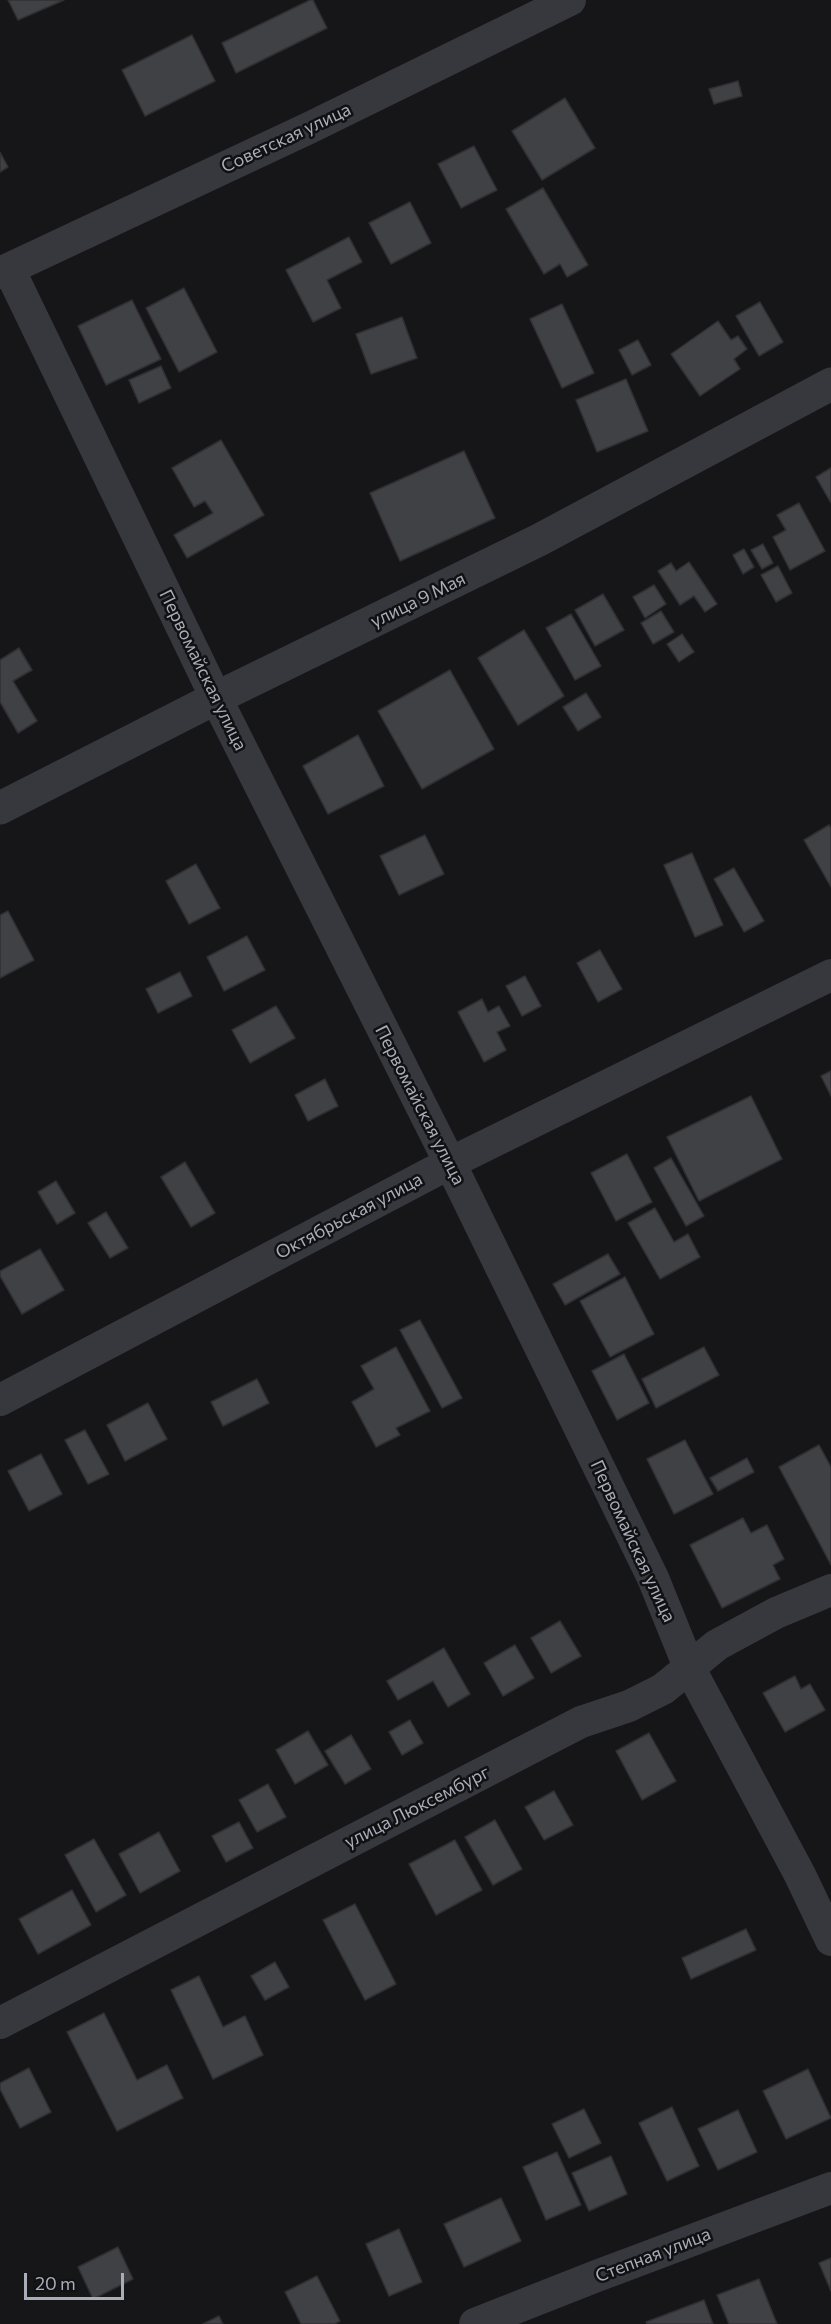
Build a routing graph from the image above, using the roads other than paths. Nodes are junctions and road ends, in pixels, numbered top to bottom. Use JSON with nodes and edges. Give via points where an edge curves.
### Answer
{"nodes":[{"id":1,"x":570,"y":0,"type":"edge"},
{"id":2,"x":4,"y":271,"type":"edge"},
{"id":3,"x":831,"y":384,"type":"edge"},
{"id":4,"x":216,"y":698,"type":"junction"},
{"id":5,"x":0,"y":808,"type":"edge"},
{"id":6,"x":831,"y":975,"type":"edge"},
{"id":7,"x":450,"y":1163,"type":"junction"},
{"id":8,"x":0,"y":1400,"type":"edge"},
{"id":9,"x":831,"y":1590,"type":"edge"},
{"id":10,"x":689,"y":1667,"type":"junction"},
{"id":11,"x":831,"y":1940,"type":"edge"},
{"id":12,"x":0,"y":2023,"type":"edge"},
{"id":13,"x":831,"y":2188,"type":"edge"},
{"id":14,"x":475,"y":2324,"type":"edge"}],
"edges":[{"from":1,"to":2,"type":"street","name":"Советская улица"},
{"from":2,"to":4,"type":"street","name":"Первомайская улица"},
{"from":3,"to":4,"type":"street","name":"улица 9 Мая","via":[[539,540]]},
{"from":4,"to":5,"type":"street","name":"улица 9 Мая"},
{"from":4,"to":7,"type":"street","name":"Первомайская улица"},
{"from":6,"to":7,"type":"street","name":"Октябрьская улица"},
{"from":7,"to":8,"type":"street","name":"Октябрьская улица"},
{"from":7,"to":10,"type":"street","name":"Первомайская улица","via":[[653,1578]]},
{"from":9,"to":10,"type":"street","name":"улица Люксембург","via":[[776,1613],[717,1645]]},
{"from":10,"to":11,"type":"street","name":"Первомайская улица"},
{"from":10,"to":12,"type":"street","name":"улица Люксембург","via":[[629,1706],[581,1722]]},
{"from":13,"to":14,"type":"street","name":"Степная улица"}]}
